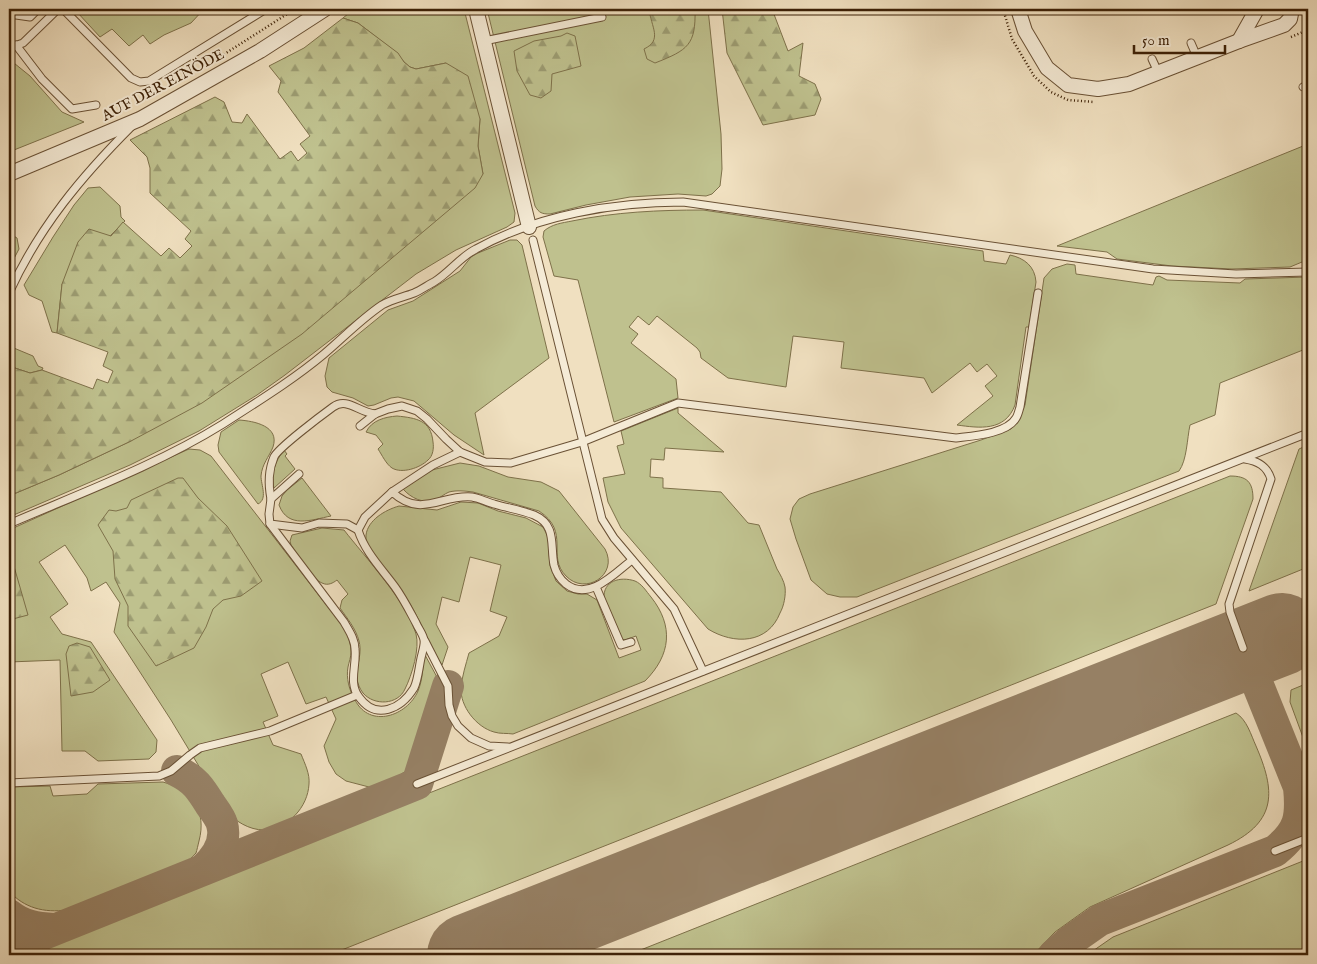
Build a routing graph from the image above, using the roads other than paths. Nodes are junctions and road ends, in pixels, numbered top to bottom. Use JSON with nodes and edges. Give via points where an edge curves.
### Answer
{"nodes":[{"id":1,"x":38,"y":9,"type":"edge"},
{"id":2,"x":58,"y":9,"type":"edge"},
{"id":3,"x":63,"y":9,"type":"edge"},
{"id":4,"x":266,"y":9,"type":"edge"},
{"id":5,"x":325,"y":9,"type":"edge"},
{"id":6,"x":476,"y":9,"type":"edge"},
{"id":7,"x":1018,"y":9,"type":"edge"},
{"id":8,"x":1257,"y":9,"type":"edge"},
{"id":9,"x":1292,"y":9,"type":"edge"},
{"id":10,"x":9,"y":14,"type":"edge"},
{"id":11,"x":602,"y":16,"type":"dead end"},
{"id":12,"x":484,"y":41,"type":"junction"},
{"id":13,"x":1239,"y":41,"type":"junction"},
{"id":14,"x":1191,"y":43,"type":"dead end"},
{"id":15,"x":12,"y":46,"type":"edge"},
{"id":16,"x":1197,"y":57,"type":"junction"},
{"id":17,"x":1152,"y":58,"type":"dead end"},
{"id":18,"x":1158,"y":72,"type":"junction"},
{"id":19,"x":96,"y":104,"type":"dead end"},
{"id":20,"x":140,"y":119,"type":"junction"},
{"id":21,"x":9,"y":174,"type":"edge"},
{"id":22,"x":531,"y":233,"type":"junction"},
{"id":23,"x":1308,"y":272,"type":"edge"},
{"id":24,"x":1038,"y":292,"type":"dead end"},
{"id":25,"x":9,"y":293,"type":"edge"},
{"id":26,"x":375,"y":414,"type":"junction"},
{"id":27,"x":360,"y":426,"type":"dead end"},
{"id":28,"x":1308,"y":433,"type":"edge"},
{"id":29,"x":582,"y":442,"type":"junction"},
{"id":30,"x":460,"y":452,"type":"junction"},
{"id":31,"x":1242,"y":459,"type":"junction"},
{"id":32,"x":299,"y":474,"type":"dead end"},
{"id":33,"x":392,"y":492,"type":"junction"},
{"id":34,"x":271,"y":498,"type":"junction"},
{"id":35,"x":9,"y":524,"type":"edge"},
{"id":36,"x":270,"y":524,"type":"junction"},
{"id":37,"x":358,"y":530,"type":"junction"},
{"id":38,"x":632,"y":560,"type":"junction"},
{"id":39,"x":596,"y":586,"type":"junction"},
{"id":40,"x":424,"y":641,"type":"junction"},
{"id":41,"x":631,"y":642,"type":"dead end"},
{"id":42,"x":1243,"y":648,"type":"dead end"},
{"id":43,"x":703,"y":671,"type":"junction"},
{"id":44,"x":357,"y":696,"type":"junction"},
{"id":45,"x":512,"y":747,"type":"junction"},
{"id":46,"x":9,"y":782,"type":"edge"},
{"id":47,"x":417,"y":784,"type":"dead end"},
{"id":48,"x":1308,"y":838,"type":"edge"},
{"id":49,"x":1275,"y":851,"type":"dead end"}],
"edges":[{"from":1,"to":10,"type":"lane","via":[[30,17]]},
{"from":2,"to":15,"type":"lane","via":[[23,43]]},
{"from":3,"to":4,"type":"lane","via":[[131,78],[140,82],[149,81]]},
{"from":5,"to":20,"type":"street","name":"AUF DER EINÖDE","via":[[260,51]]},
{"from":6,"to":12,"type":"street"},
{"from":7,"to":18,"type":"street","via":[[1025,31],[1047,68],[1068,85],[1098,89],[1130,84]]},
{"from":8,"to":13,"type":"street"},
{"from":9,"to":13,"type":"street","via":[[1290,19],[1284,25]]},
{"from":11,"to":12,"type":"lane"},
{"from":12,"to":22,"type":"street"},
{"from":13,"to":16,"type":"street"},
{"from":14,"to":16,"type":"lane"},
{"from":15,"to":19,"type":"lane","via":[[72,109]]},
{"from":16,"to":18,"type":"street"},
{"from":17,"to":18,"type":"lane"},
{"from":20,"to":21,"type":"street","name":"AUF DER EINÖDE"},
{"from":20,"to":25,"type":"lane","via":[[71,192],[33,248]]},
{"from":22,"to":23,"type":"lane","via":[[553,219],[604,208],[683,202],[1153,269],[1236,274]]},
{"from":22,"to":29,"type":"lane"},
{"from":22,"to":35,"type":"lane","via":[[503,236],[476,248],[417,292],[383,304],[306,368],[200,437],[143,466]]},
{"from":24,"to":29,"type":"lane","via":[[1020,407],[1016,419],[992,432],[956,438],[678,403]]},
{"from":26,"to":27,"type":"lane"},
{"from":26,"to":30,"type":"lane","via":[[402,406],[417,411]]},
{"from":26,"to":34,"type":"lane","via":[[346,403],[333,407],[275,455],[268,482]]},
{"from":28,"to":31,"type":"lane"},
{"from":29,"to":30,"type":"lane","via":[[511,463],[485,462]]},
{"from":29,"to":38,"type":"lane","via":[[602,519]]},
{"from":30,"to":33,"type":"lane"},
{"from":31,"to":42,"type":"lane","via":[[1261,464],[1271,479],[1229,604]]},
{"from":31,"to":43,"type":"lane"},
{"from":32,"to":34,"type":"lane"},
{"from":33,"to":37,"type":"lane","via":[[365,517]]},
{"from":33,"to":39,"type":"lane","via":[[404,501],[420,505],[428,506],[457,497],[475,497],[535,515],[552,534],[555,567],[562,581],[577,589]]},
{"from":34,"to":36,"type":"lane"},
{"from":36,"to":37,"type":"lane","via":[[302,528],[319,523],[347,524]]},
{"from":36,"to":44,"type":"lane","via":[[353,636],[356,650],[352,673]]},
{"from":37,"to":40,"type":"lane","via":[[362,544],[396,588]]},
{"from":38,"to":39,"type":"lane"},
{"from":38,"to":43,"type":"lane","via":[[674,609]]},
{"from":39,"to":41,"type":"lane","via":[[620,645]]},
{"from":40,"to":44,"type":"lane","via":[[415,686],[404,701],[386,710],[374,709]]},
{"from":40,"to":45,"type":"lane","via":[[448,686],[449,705],[458,726],[471,738],[489,746]]},
{"from":43,"to":45,"type":"lane"},
{"from":44,"to":46,"type":"lane","via":[[270,731],[200,748],[171,771],[159,776]]},
{"from":45,"to":47,"type":"lane"},
{"from":48,"to":49,"type":"lane"}]}
